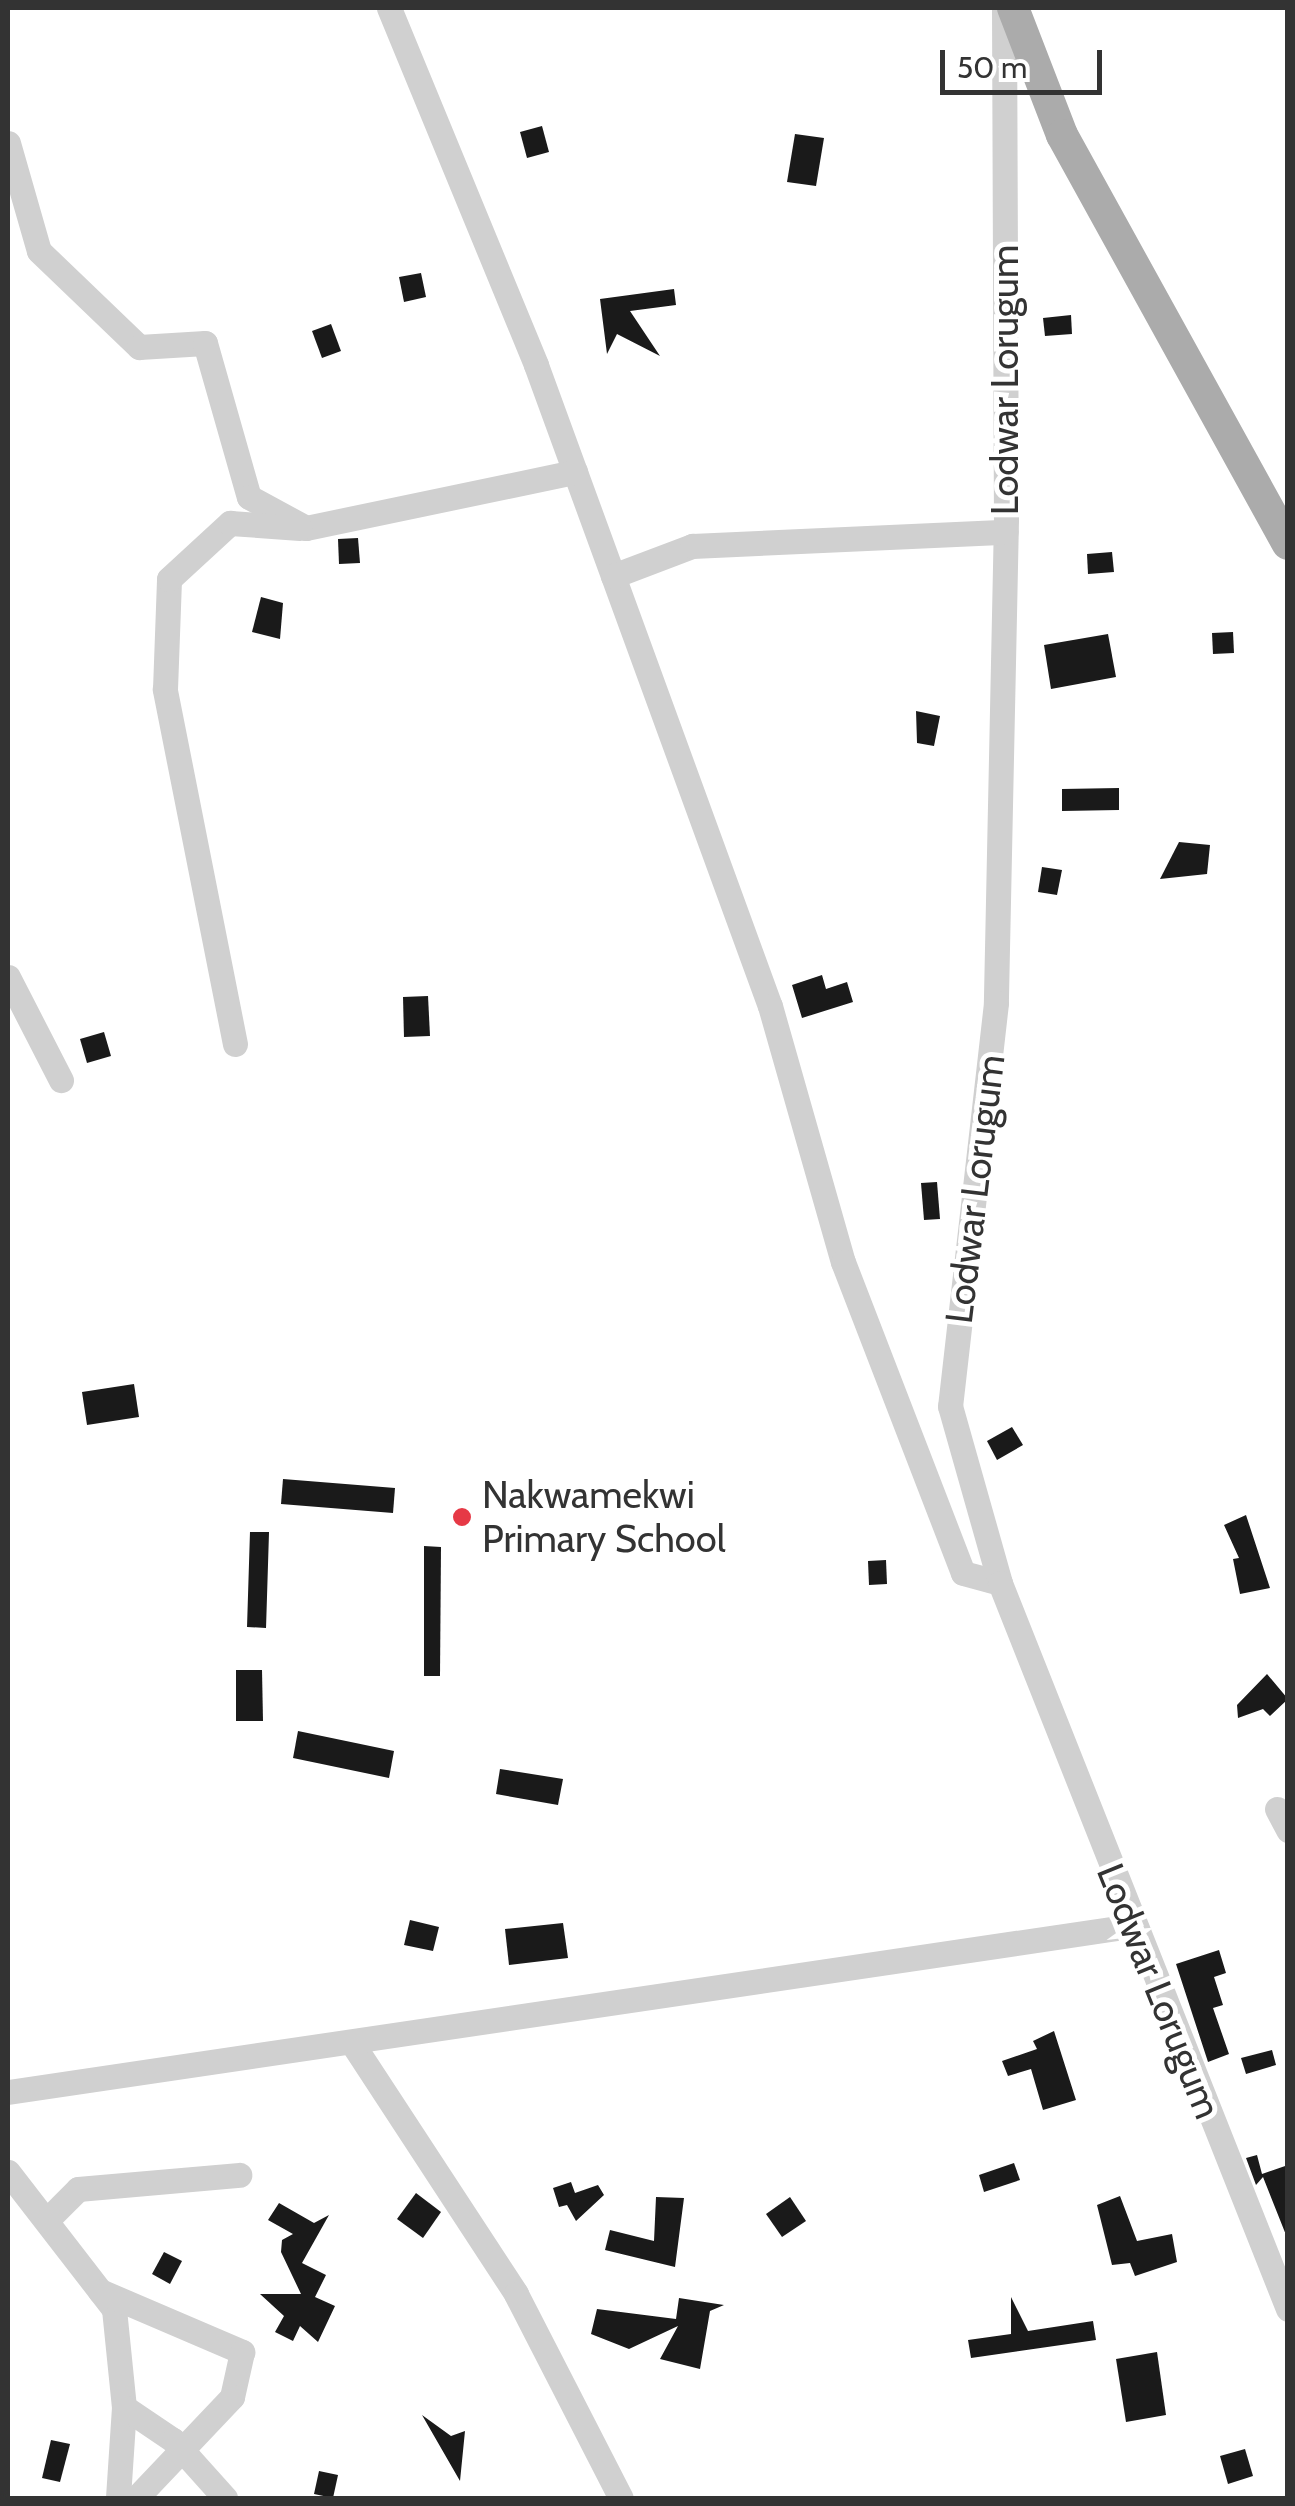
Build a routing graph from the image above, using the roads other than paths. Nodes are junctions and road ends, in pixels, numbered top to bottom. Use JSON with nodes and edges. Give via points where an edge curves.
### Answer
{"nodes":[{"id":1,"x":390,"y":8,"type":"edge"},
{"id":2,"x":1004,"y":8,"type":"edge"},
{"id":3,"x":1012,"y":8,"type":"edge"},
{"id":4,"x":8,"y":142,"type":"edge"},
{"id":5,"x":575,"y":472,"type":"junction"},
{"id":6,"x":306,"y":528,"type":"junction"},
{"id":7,"x":1006,"y":532,"type":"junction"},
{"id":8,"x":1288,"y":544,"type":"edge"},
{"id":9,"x":613,"y":576,"type":"junction"},
{"id":10,"x":8,"y":977,"type":"edge"},
{"id":11,"x":235,"y":1044,"type":"dead end"},
{"id":12,"x":61,"y":1080,"type":"dead end"},
{"id":13,"x":1000,"y":1584,"type":"junction"},
{"id":14,"x":1131,"y":1926,"type":"junction"},
{"id":15,"x":354,"y":2046,"type":"junction"},
{"id":16,"x":8,"y":2092,"type":"edge"},
{"id":17,"x":8,"y":2172,"type":"edge"},
{"id":18,"x":239,"y":2175,"type":"dead end"},
{"id":19,"x":47,"y":2220,"type":"junction"},
{"id":20,"x":100,"y":2290,"type":"junction"},
{"id":21,"x":1288,"y":2309,"type":"edge"},
{"id":22,"x":124,"y":2407,"type":"junction"},
{"id":23,"x":182,"y":2450,"type":"junction"},
{"id":24,"x":118,"y":2498,"type":"edge"},
{"id":25,"x":136,"y":2498,"type":"edge"},
{"id":26,"x":225,"y":2498,"type":"edge"},
{"id":27,"x":621,"y":2498,"type":"edge"}],
"edges":[{"from":1,"to":5,"type":"street"},
{"from":2,"to":7,"type":"street","name":"Lodwar Lorugum"},
{"from":3,"to":8,"type":"main road","via":[[1062,136]]},
{"from":4,"to":6,"type":"street","via":[[39,251],[138,348],[206,343],[250,497]]},
{"from":5,"to":6,"type":"street"},
{"from":5,"to":9,"type":"street"},
{"from":6,"to":11,"type":"street","via":[[230,523],[170,579],[164,689]]},
{"from":7,"to":9,"type":"street","via":[[692,546]]},
{"from":7,"to":13,"type":"street","name":"Lodwar Lorugum","via":[[996,1003],[950,1406]]},
{"from":9,"to":13,"type":"street","via":[[770,1006],[843,1262],[963,1573]]},
{"from":10,"to":12,"type":"street"},
{"from":13,"to":14,"type":"street","name":"Lodwar Lorugum"},
{"from":14,"to":15,"type":"street"},
{"from":14,"to":21,"type":"street","name":"Lodwar Lorugum"},
{"from":15,"to":16,"type":"street"},
{"from":15,"to":27,"type":"street","via":[[516,2294]]},
{"from":17,"to":19,"type":"street"},
{"from":18,"to":19,"type":"street","via":[[78,2189]]},
{"from":19,"to":20,"type":"street"},
{"from":20,"to":22,"type":"street","via":[[114,2309]]},
{"from":20,"to":23,"type":"street","via":[[242,2352],[232,2397]]},
{"from":22,"to":23,"type":"street"},
{"from":22,"to":24,"type":"street"},
{"from":23,"to":25,"type":"street"},
{"from":23,"to":26,"type":"street"}]}
